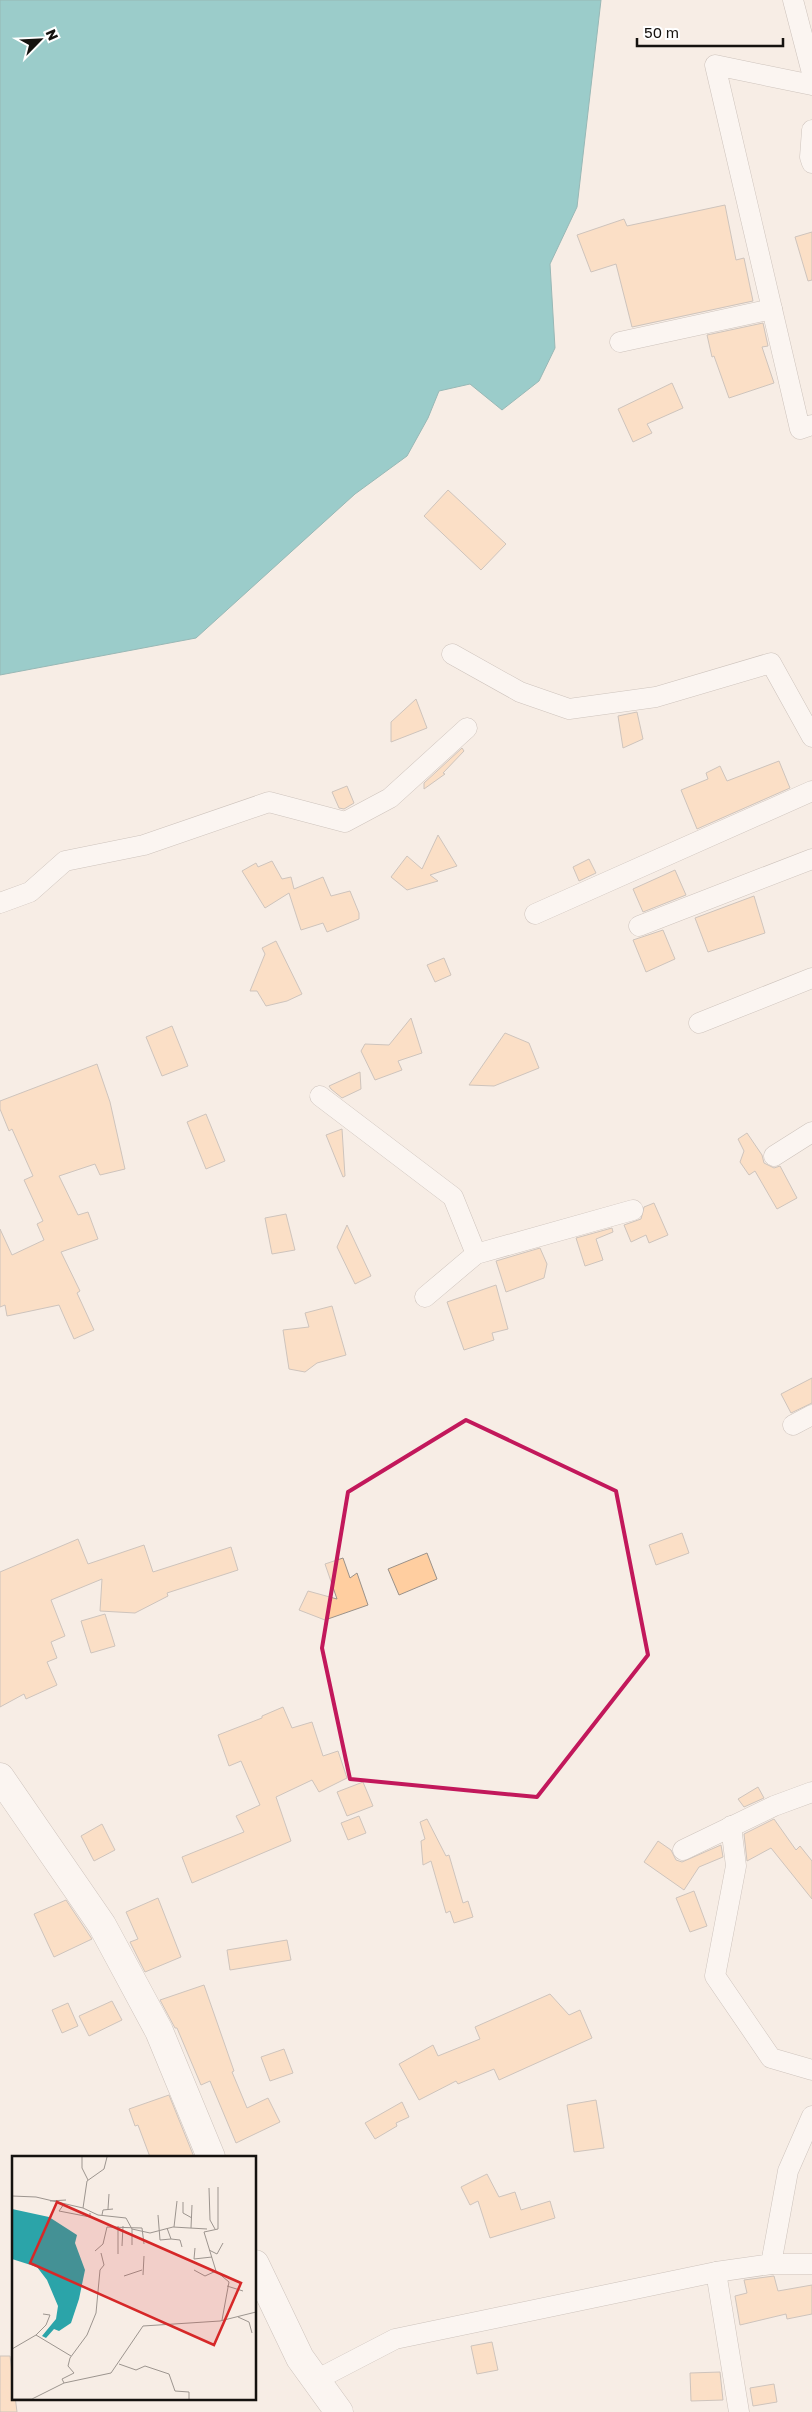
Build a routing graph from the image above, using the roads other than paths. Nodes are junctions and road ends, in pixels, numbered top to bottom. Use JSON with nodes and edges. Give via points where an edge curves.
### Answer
{"nodes":[{"id":1,"x":792,"y":0,"type":"edge"},
{"id":2,"x":812,"y":73,"type":"edge"},
{"id":3,"x":812,"y":84,"type":"edge"},
{"id":4,"x":812,"y":130,"type":"edge"},
{"id":5,"x":812,"y":163,"type":"edge"},
{"id":6,"x":772,"y":309,"type":"junction"},
{"id":7,"x":620,"y":342,"type":"dead end"},
{"id":8,"x":812,"y":425,"type":"edge"},
{"id":9,"x":452,"y":654,"type":"dead end"},
{"id":10,"x":467,"y":728,"type":"dead end"},
{"id":11,"x":812,"y":737,"type":"edge"},
{"id":12,"x":812,"y":790,"type":"edge"},
{"id":13,"x":812,"y":859,"type":"edge"},
{"id":14,"x":0,"y":903,"type":"edge"},
{"id":15,"x":535,"y":914,"type":"dead end"},
{"id":16,"x":639,"y":926,"type":"dead end"},
{"id":17,"x":812,"y":978,"type":"edge"},
{"id":18,"x":699,"y":1023,"type":"dead end"},
{"id":19,"x":320,"y":1096,"type":"dead end"},
{"id":20,"x":812,"y":1132,"type":"edge"},
{"id":21,"x":774,"y":1156,"type":"dead end"},
{"id":22,"x":633,"y":1210,"type":"dead end"},
{"id":23,"x":476,"y":1254,"type":"junction"},
{"id":24,"x":425,"y":1297,"type":"dead end"},
{"id":25,"x":812,"y":1415,"type":"edge"},
{"id":26,"x":793,"y":1425,"type":"dead end"},
{"id":27,"x":0,"y":1777,"type":"edge"},
{"id":28,"x":812,"y":1792,"type":"edge"},
{"id":29,"x":731,"y":1826,"type":"junction"},
{"id":30,"x":683,"y":1850,"type":"dead end"},
{"id":31,"x":812,"y":2070,"type":"edge"},
{"id":32,"x":812,"y":2116,"type":"edge"},
{"id":33,"x":211,"y":2156,"type":"edge"},
{"id":34,"x":771,"y":2264,"type":"junction"},
{"id":35,"x":812,"y":2264,"type":"edge"},
{"id":36,"x":256,"y":2266,"type":"edge"},
{"id":37,"x":716,"y":2272,"type":"junction"},
{"id":38,"x":316,"y":2380,"type":"junction"},
{"id":39,"x":339,"y":2412,"type":"edge"},
{"id":40,"x":739,"y":2412,"type":"edge"}],
"edges":[{"from":1,"to":2,"type":"street"},
{"from":3,"to":6,"type":"street","via":[[715,65]]},
{"from":4,"to":5,"type":"street"},
{"from":6,"to":7,"type":"street"},
{"from":6,"to":8,"type":"street","via":[[800,429]]},
{"from":9,"to":11,"type":"street","via":[[520,692],[569,709],[656,697],[771,663]]},
{"from":10,"to":14,"type":"street","via":[[390,798],[344,822],[269,802],[144,845],[65,861],[30,892]]},
{"from":12,"to":15,"type":"street"},
{"from":13,"to":16,"type":"street"},
{"from":17,"to":18,"type":"street"},
{"from":19,"to":23,"type":"street","via":[[453,1197]]},
{"from":20,"to":21,"type":"street"},
{"from":22,"to":23,"type":"street"},
{"from":23,"to":24,"type":"street"},
{"from":25,"to":26,"type":"street"},
{"from":27,"to":33,"type":"main road","via":[[102,1924],[159,2030]]},
{"from":28,"to":29,"type":"street"},
{"from":29,"to":30,"type":"street"},
{"from":29,"to":31,"type":"street","via":[[736,1866],[715,1976],[771,2058]]},
{"from":32,"to":34,"type":"street","via":[[788,2171]]},
{"from":34,"to":35,"type":"street"},
{"from":34,"to":37,"type":"street"},
{"from":36,"to":38,"type":"main road","via":[[300,2358]]},
{"from":37,"to":38,"type":"street","via":[[395,2339]]},
{"from":37,"to":40,"type":"street"},
{"from":38,"to":39,"type":"main road"}]}
